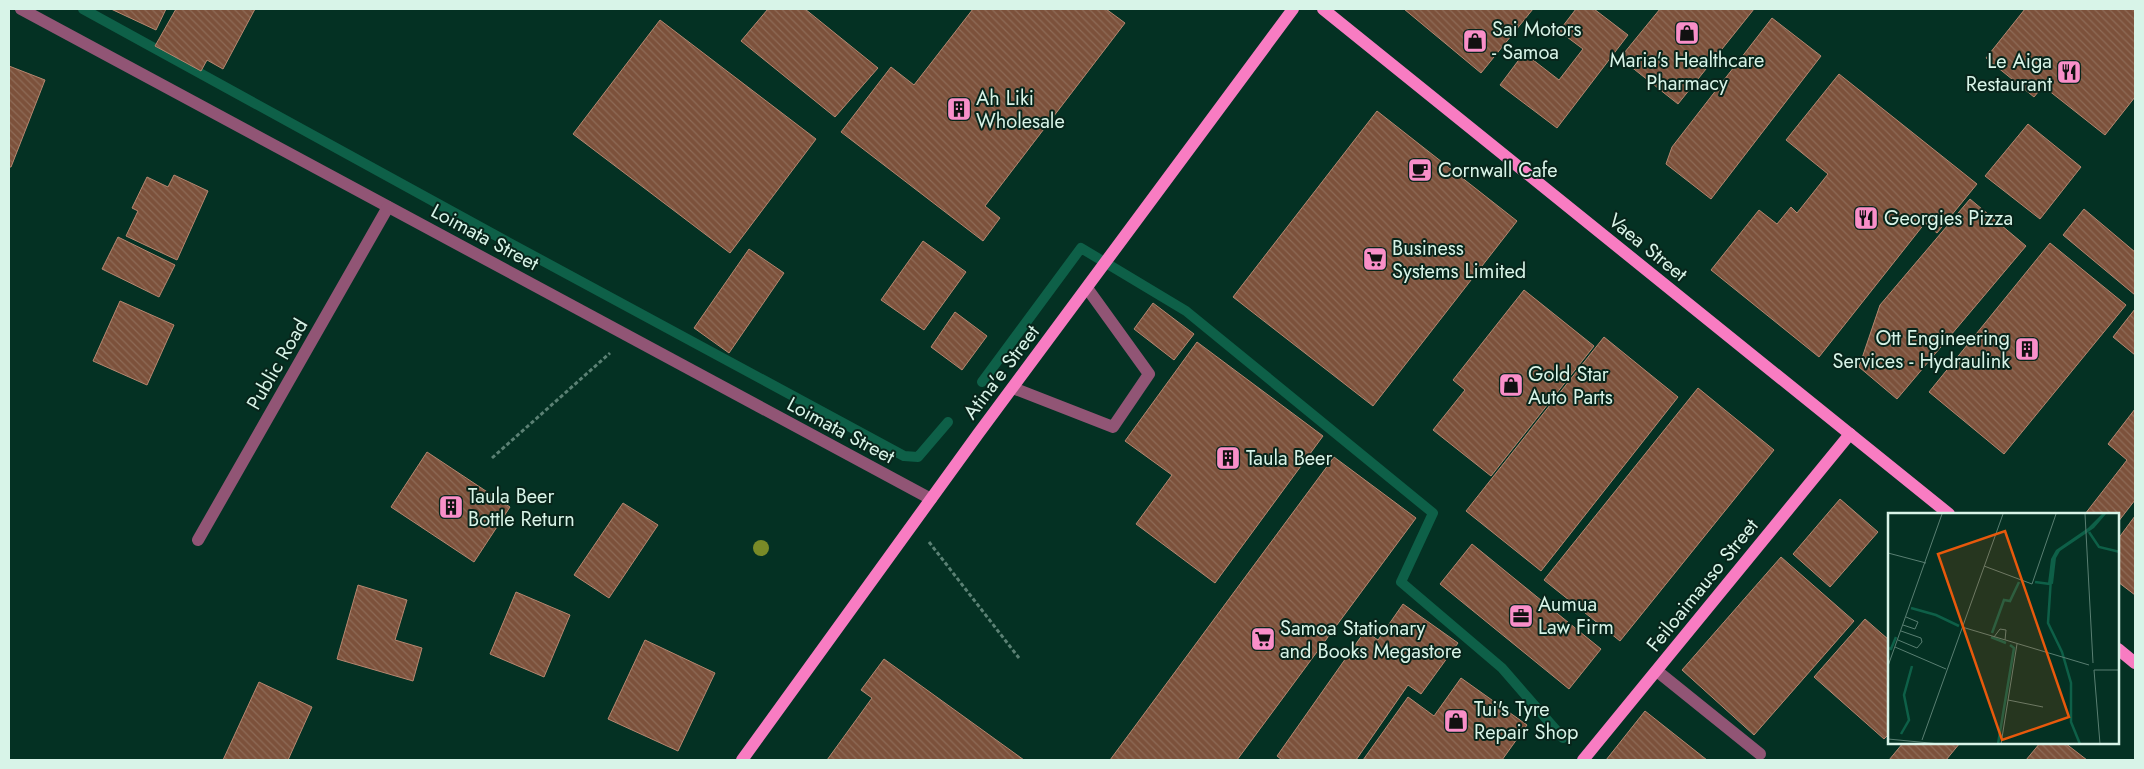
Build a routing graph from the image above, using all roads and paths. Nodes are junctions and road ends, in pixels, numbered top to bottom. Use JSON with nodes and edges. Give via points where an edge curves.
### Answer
{"nodes":[{"id":1,"x":21,"y":9,"type":"edge"},
{"id":2,"x":1293,"y":9,"type":"edge"},
{"id":3,"x":1323,"y":9,"type":"edge"},
{"id":4,"x":388,"y":206,"type":"junction"},
{"id":5,"x":1087,"y":288,"type":"junction"},
{"id":6,"x":629,"y":336,"type":"junction"},
{"id":7,"x":1013,"y":388,"type":"junction"},
{"id":8,"x":1850,"y":434,"type":"junction"},
{"id":9,"x":492,"y":458,"type":"dead end"},
{"id":10,"x":931,"y":499,"type":"junction"},
{"id":11,"x":1948,"y":513,"type":"edge"},
{"id":12,"x":913,"y":523,"type":"junction"},
{"id":13,"x":198,"y":540,"type":"dead end"},
{"id":14,"x":2119,"y":650,"type":"edge"},
{"id":15,"x":1019,"y":658,"type":"dead end"},
{"id":16,"x":2135,"y":663,"type":"edge"},
{"id":17,"x":1657,"y":671,"type":"junction"},
{"id":18,"x":1760,"y":754,"type":"dead end"},
{"id":19,"x":742,"y":760,"type":"edge"},
{"id":20,"x":1583,"y":760,"type":"edge"}],
"edges":[{"from":1,"to":4,"type":"street","name":"Loimata Street"},
{"from":2,"to":5,"type":"main road","name":"Atina'e Street"},
{"from":3,"to":8,"type":"main road","name":"Vaea Street"},
{"from":4,"to":6,"type":"street","name":"Loimata Street"},
{"from":4,"to":13,"type":"street","name":"Public Road"},
{"from":5,"to":7,"type":"main road","name":"Atina'e Street"},
{"from":5,"to":7,"type":"street","via":[[1150,374],[1113,427]]},
{"from":6,"to":9,"type":"path"},
{"from":6,"to":10,"type":"street","name":"Loimata Street"},
{"from":7,"to":10,"type":"main road","name":"Atina'e Street"},
{"from":8,"to":11,"type":"main road","name":"Vaea Street"},
{"from":8,"to":17,"type":"main road","name":"Feiloaimauso Street"},
{"from":10,"to":12,"type":"main road","name":"Atina'e Street"},
{"from":12,"to":15,"type":"path"},
{"from":12,"to":19,"type":"main road","name":"Atina'e Street"},
{"from":14,"to":16,"type":"main road"},
{"from":17,"to":18,"type":"street"},
{"from":17,"to":20,"type":"main road","name":"Feiloaimauso Street"}]}
